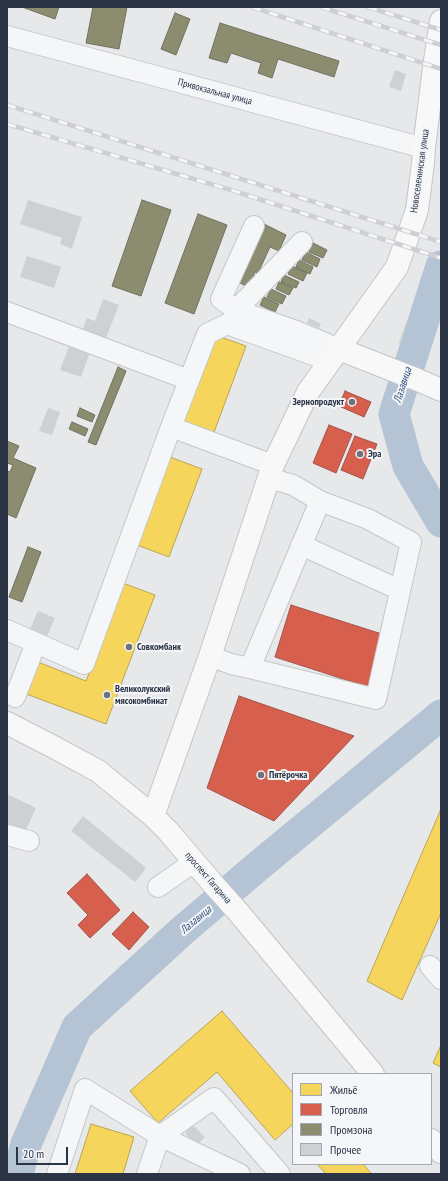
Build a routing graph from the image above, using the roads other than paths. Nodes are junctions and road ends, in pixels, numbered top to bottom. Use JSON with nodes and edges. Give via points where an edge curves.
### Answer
{"nodes":[{"id":1,"x":441,"y":21,"type":"edge"},
{"id":2,"x":7,"y":36,"type":"edge"},
{"id":3,"x":424,"y":148,"type":"junction"},
{"id":4,"x":254,"y":226,"type":"dead end"},
{"id":5,"x":302,"y":242,"type":"dead end"},
{"id":6,"x":236,"y":310,"type":"junction"},
{"id":7,"x":9,"y":318,"type":"edge"},
{"id":8,"x":335,"y":355,"type":"junction"},
{"id":9,"x":189,"y":380,"type":"junction"},
{"id":10,"x":441,"y":390,"type":"edge"},
{"id":11,"x":171,"y":428,"type":"junction"},
{"id":12,"x":271,"y":472,"type":"junction"},
{"id":13,"x":320,"y":501,"type":"junction"},
{"id":14,"x":301,"y":545,"type":"junction"},
{"id":15,"x":400,"y":590,"type":"junction"},
{"id":16,"x":7,"y":630,"type":"edge"},
{"id":17,"x":36,"y":642,"type":"junction"},
{"id":18,"x":210,"y":656,"type":"junction"},
{"id":19,"x":250,"y":668,"type":"junction"},
{"id":20,"x":15,"y":698,"type":"dead end"},
{"id":21,"x":7,"y":723,"type":"edge"},
{"id":22,"x":153,"y":816,"type":"junction"},
{"id":23,"x":7,"y":835,"type":"edge"},
{"id":24,"x":29,"y":841,"type":"dead end"},
{"id":25,"x":194,"y":862,"type":"junction"},
{"id":26,"x":158,"y":887,"type":"dead end"},
{"id":27,"x":372,"y":1073,"type":"edge"},
{"id":28,"x":160,"y":1136,"type":"junction"},
{"id":29,"x":432,"y":1141,"type":"edge"},
{"id":30,"x":441,"y":1152,"type":"edge"},
{"id":31,"x":293,"y":1165,"type":"edge"},
{"id":32,"x":57,"y":1174,"type":"edge"},
{"id":33,"x":147,"y":1174,"type":"edge"},
{"id":34,"x":240,"y":1174,"type":"edge"},
{"id":35,"x":282,"y":1174,"type":"edge"}],
"edges":[{"from":1,"to":3,"type":"main road","name":"Новоселенинская улица"},
{"from":2,"to":3,"type":"street","name":"Привокзальная улица"},
{"from":3,"to":8,"type":"main road","name":"Новоселенинская улица","via":[[417,210],[397,267]]},
{"from":4,"to":6,"type":"street","via":[[221,299]]},
{"from":5,"to":6,"type":"street"},
{"from":6,"to":8,"type":"street","via":[[296,331]]},
{"from":7,"to":9,"type":"street"},
{"from":8,"to":9,"type":"street","via":[[226,324],[207,334]]},
{"from":8,"to":10,"type":"main road","via":[[394,370]]},
{"from":8,"to":12,"type":"main road","name":"Новоселенинская улица","via":[[308,392]]},
{"from":9,"to":11,"type":"street"},
{"from":11,"to":12,"type":"street"},
{"from":11,"to":17,"type":"street","via":[[84,664]]},
{"from":12,"to":13,"type":"street"},
{"from":12,"to":18,"type":"main road","name":"Новоселенинская улица"},
{"from":13,"to":14,"type":"street"},
{"from":13,"to":15,"type":"street","via":[[368,519],[411,542]]},
{"from":14,"to":15,"type":"street"},
{"from":14,"to":19,"type":"street"},
{"from":15,"to":19,"type":"street","via":[[376,699]]},
{"from":16,"to":17,"type":"street"},
{"from":17,"to":20,"type":"street"},
{"from":18,"to":19,"type":"street"},
{"from":18,"to":22,"type":"main road","name":"Новоселенинская улица"},
{"from":21,"to":22,"type":"main road","name":"проспект Гагарина","via":[[98,771]]},
{"from":22,"to":25,"type":"main road","name":"проспект Гагарина"},
{"from":23,"to":24,"type":"street"},
{"from":25,"to":26,"type":"street"},
{"from":25,"to":27,"type":"main road","name":"проспект Гагарина"},
{"from":28,"to":32,"type":"street","via":[[85,1089]]},
{"from":28,"to":33,"type":"street"},
{"from":28,"to":34,"type":"street"},
{"from":28,"to":35,"type":"street","via":[[214,1098]]},
{"from":29,"to":30,"type":"main road"},
{"from":31,"to":35,"type":"street"}]}
